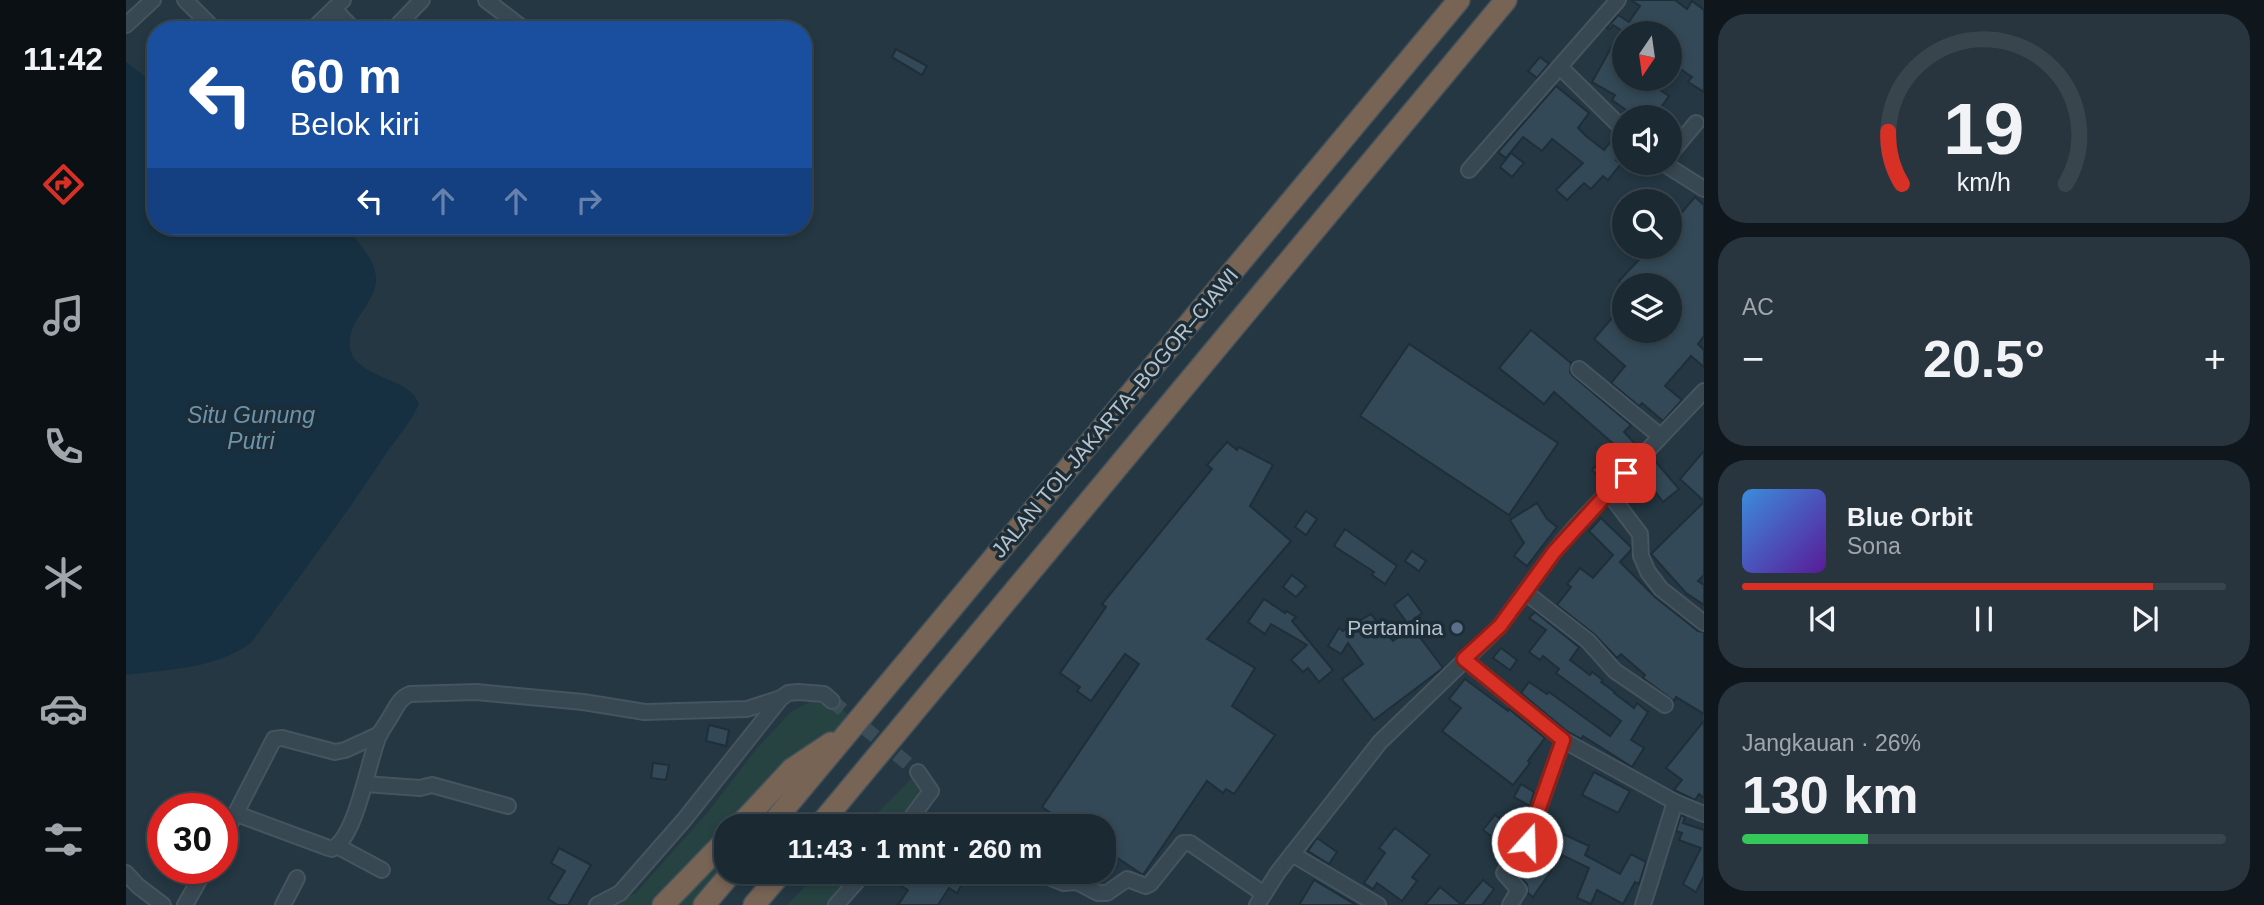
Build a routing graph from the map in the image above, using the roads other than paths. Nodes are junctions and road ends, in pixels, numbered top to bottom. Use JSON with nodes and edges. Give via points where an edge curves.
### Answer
{"nodes":[{"id":1,"x":153,"y":0,"type":"edge"},
{"id":2,"x":185,"y":0,"type":"edge"},
{"id":3,"x":422,"y":0,"type":"edge"},
{"id":4,"x":486,"y":0,"type":"edge"},
{"id":5,"x":1459,"y":0,"type":"edge"},
{"id":6,"x":1506,"y":0,"type":"edge"},
{"id":7,"x":1618,"y":0,"type":"edge"},
{"id":8,"x":338,"y":4,"type":"edge"},
{"id":9,"x":206,"y":21,"type":"edge"},
{"id":10,"x":321,"y":21,"type":"edge"},
{"id":11,"x":348,"y":21,"type":"edge"},
{"id":12,"x":402,"y":21,"type":"edge"},
{"id":13,"x":513,"y":21,"type":"edge"},
{"id":14,"x":126,"y":25,"type":"edge"},
{"id":15,"x":1560,"y":67,"type":"junction"},
{"id":16,"x":1612,"y":118,"type":"edge"},
{"id":17,"x":1696,"y":122,"type":"dead end"},
{"id":18,"x":1682,"y":139,"type":"edge"},
{"id":19,"x":1469,"y":170,"type":"dead end"},
{"id":20,"x":1682,"y":175,"type":"edge"},
{"id":21,"x":1704,"y":189,"type":"edge"},
{"id":22,"x":1579,"y":369,"type":"dead end"},
{"id":23,"x":1704,"y":391,"type":"edge"},
{"id":24,"x":1660,"y":436,"type":"junction"},
{"id":25,"x":1608,"y":492,"type":"junction"},
{"id":26,"x":1525,"y":592,"type":"junction"},
{"id":27,"x":1704,"y":623,"type":"edge"},
{"id":28,"x":1464,"y":659,"type":"junction"},
{"id":29,"x":781,"y":698,"type":"junction"},
{"id":30,"x":832,"y":701,"type":"tunnel mouth"},
{"id":31,"x":1665,"y":705,"type":"dead end"},
{"id":32,"x":853,"y":728,"type":"junction"},
{"id":33,"x":380,"y":734,"type":"junction"},
{"id":34,"x":1563,"y":740,"type":"junction"},
{"id":35,"x":918,"y":772,"type":"tunnel mouth"},
{"id":36,"x":365,"y":785,"type":"junction"},
{"id":37,"x":1675,"y":802,"type":"junction"},
{"id":38,"x":508,"y":806,"type":"dead end"},
{"id":39,"x":238,"y":812,"type":"edge"},
{"id":40,"x":238,"y":814,"type":"edge"},
{"id":41,"x":750,"y":814,"type":"edge"},
{"id":42,"x":781,"y":814,"type":"edge"},
{"id":43,"x":829,"y":814,"type":"edge"},
{"id":44,"x":914,"y":814,"type":"edge"},
{"id":45,"x":1704,"y":814,"type":"edge"},
{"id":46,"x":337,"y":846,"type":"junction"},
{"id":47,"x":714,"y":852,"type":"edge"},
{"id":48,"x":1292,"y":854,"type":"junction"},
{"id":49,"x":382,"y":870,"type":"dead end"},
{"id":50,"x":126,"y":873,"type":"edge"},
{"id":51,"x":296,"y":878,"type":"dead end"},
{"id":52,"x":197,"y":884,"type":"edge"},
{"id":53,"x":722,"y":884,"type":"edge"},
{"id":54,"x":772,"y":884,"type":"edge"},
{"id":55,"x":854,"y":884,"type":"edge"},
{"id":56,"x":1080,"y":884,"type":"edge"},
{"id":57,"x":1261,"y":900,"type":"edge"},
{"id":58,"x":163,"y":905,"type":"edge"},
{"id":59,"x":185,"y":905,"type":"edge"},
{"id":60,"x":283,"y":905,"type":"edge"},
{"id":61,"x":597,"y":905,"type":"edge"},
{"id":62,"x":663,"y":905,"type":"edge"},
{"id":63,"x":704,"y":905,"type":"edge"},
{"id":64,"x":754,"y":905,"type":"edge"},
{"id":65,"x":836,"y":905,"type":"edge"},
{"id":66,"x":1378,"y":905,"type":"edge"},
{"id":67,"x":1510,"y":905,"type":"edge"},
{"id":68,"x":1643,"y":905,"type":"edge"}],
"edges":[{"from":1,"to":14,"type":"street"},
{"from":2,"to":9,"type":"street"},
{"from":3,"to":12,"type":"street"},
{"from":4,"to":13,"type":"street"},
{"from":5,"to":32,"type":"highway","name":"JALAN TOL JAKARTA–BOGOR–CIAWI"},
{"from":6,"to":43,"type":"highway","name":"JALAN TOL JAKARTA–BOGOR–CIAWI"},
{"from":7,"to":15,"type":"street"},
{"from":8,"to":10,"type":"street"},
{"from":8,"to":11,"type":"street"},
{"from":15,"to":16,"type":"street"},
{"from":15,"to":19,"type":"street"},
{"from":17,"to":18,"type":"street"},
{"from":20,"to":21,"type":"street"},
{"from":22,"to":24,"type":"street"},
{"from":23,"to":24,"type":"street"},
{"from":24,"to":25,"type":"street"},
{"from":25,"to":26,"type":"street"},
{"from":25,"to":27,"type":"street","via":[[1640,534],[1641,556],[1648,572],[1661,589]]},
{"from":26,"to":28,"type":"street","via":[[1500,626]]},
{"from":26,"to":31,"type":"street","via":[[1588,641],[1615,671]]},
{"from":28,"to":34,"type":"street"},
{"from":28,"to":48,"type":"street","via":[[1380,742]]},
{"from":29,"to":30,"type":"street","via":[[788,693],[812,693],[824,694]]},
{"from":29,"to":33,"type":"street","via":[[747,709],[645,712],[476,692],[410,694],[401,700]]},
{"from":29,"to":61,"type":"street","via":[[620,893]]},
{"from":32,"to":41,"type":"highway","via":[[792,769]]},
{"from":32,"to":42,"type":"highway","name":"JALAN TOL JAKARTA–BOGOR–CIAWI"},
{"from":33,"to":36,"type":"street"},
{"from":33,"to":39,"type":"street","via":[[335,751],[274,739]]},
{"from":34,"to":37,"type":"street"},
{"from":34,"to":67,"type":"street","via":[[1528,841],[1504,873],[1519,890]]},
{"from":35,"to":44,"type":"street","via":[[931,791]]},
{"from":36,"to":38,"type":"street","via":[[432,785]]},
{"from":36,"to":46,"type":"street"},
{"from":37,"to":45,"type":"street"},
{"from":37,"to":68,"type":"street"},
{"from":40,"to":46,"type":"street","via":[[332,849]]},
{"from":46,"to":49,"type":"street"},
{"from":47,"to":62,"type":"highway"},
{"from":48,"to":57,"type":"street"},
{"from":48,"to":66,"type":"street"},
{"from":50,"to":58,"type":"street"},
{"from":51,"to":60,"type":"street"},
{"from":52,"to":59,"type":"street"},
{"from":53,"to":63,"type":"highway"},
{"from":54,"to":64,"type":"highway"},
{"from":55,"to":65,"type":"street"},
{"from":56,"to":57,"type":"street","via":[[1098,894],[1127,879],[1146,887],[1183,843],[1190,843]]}]}
